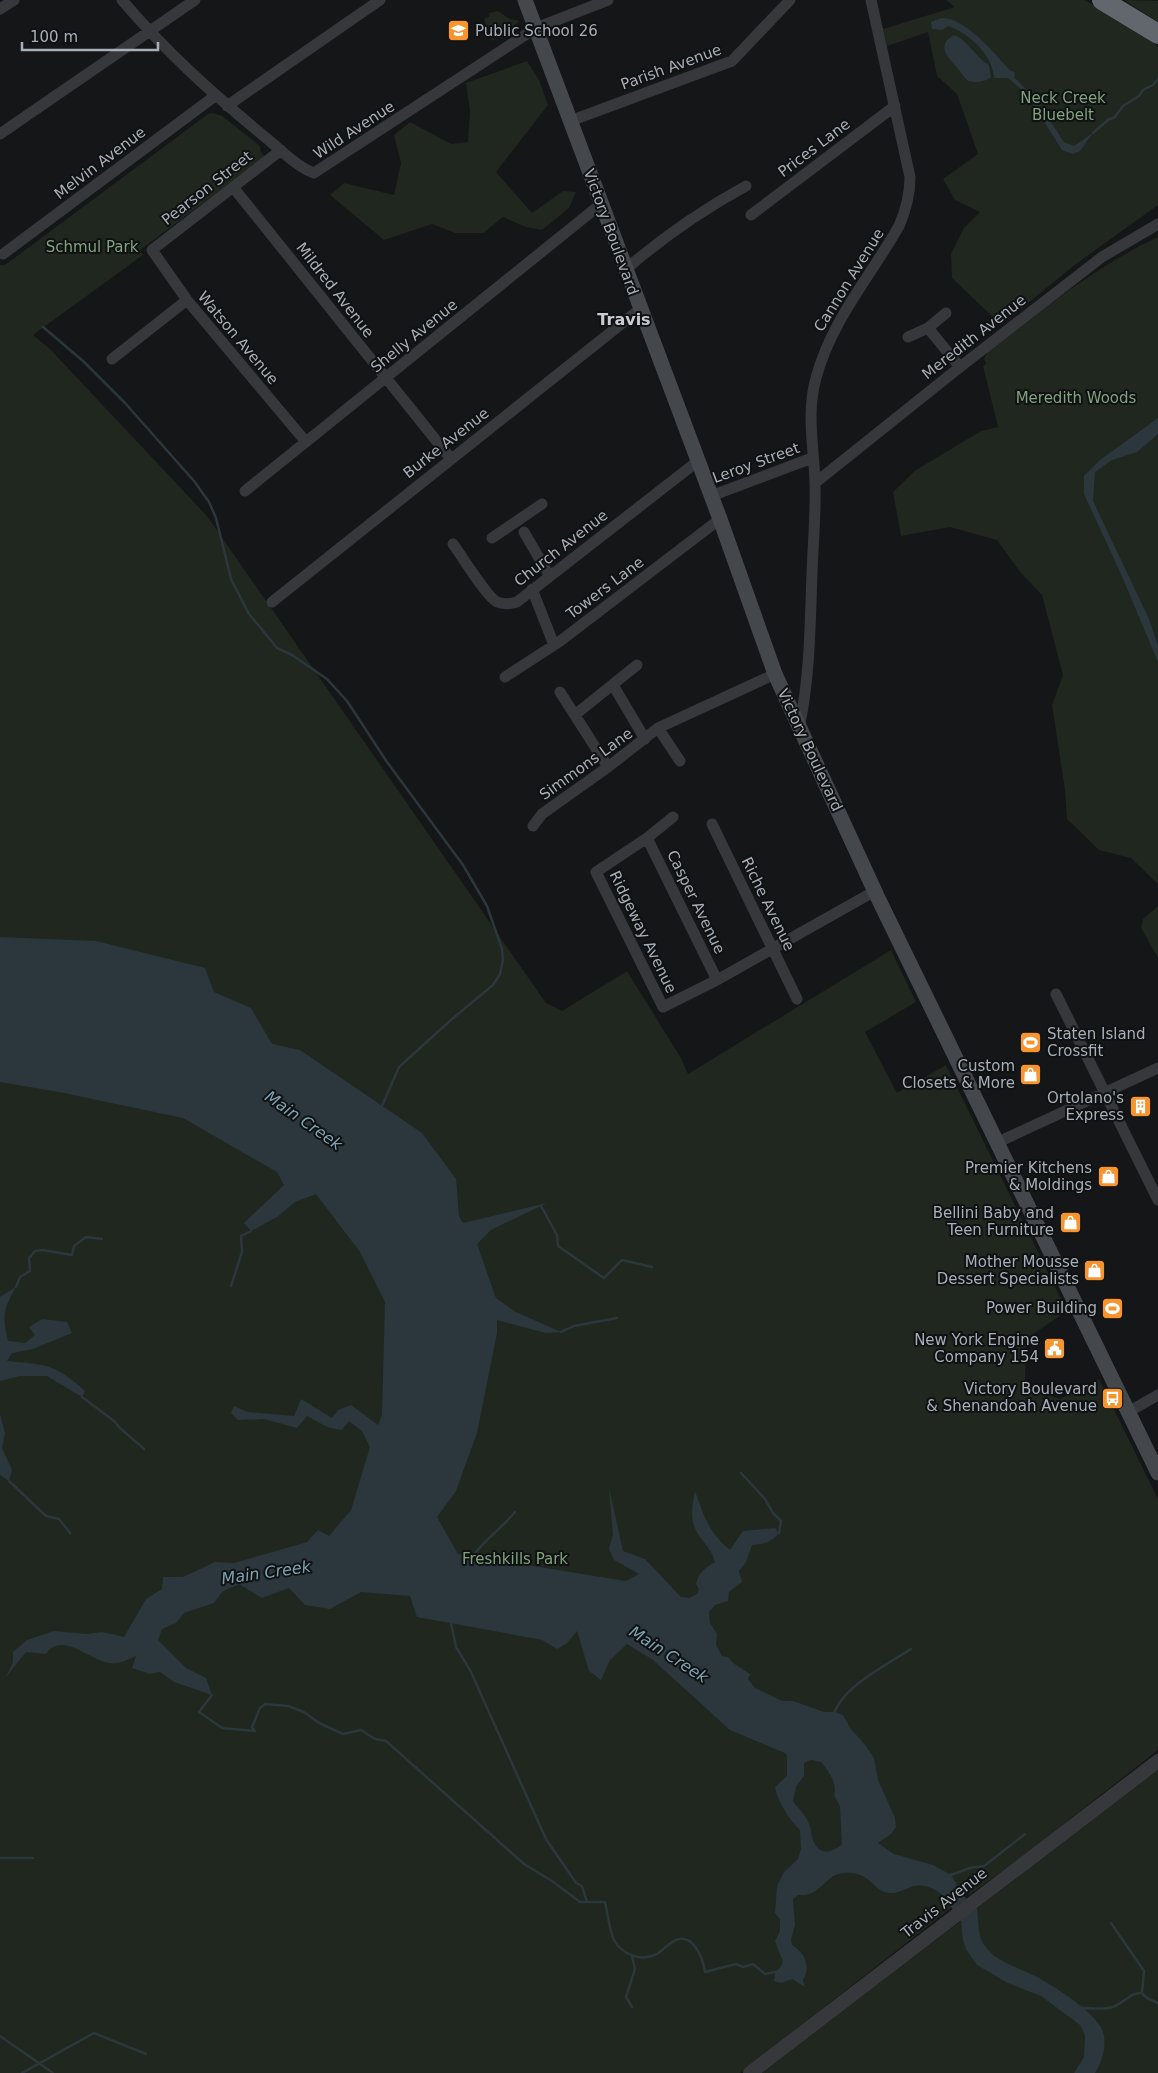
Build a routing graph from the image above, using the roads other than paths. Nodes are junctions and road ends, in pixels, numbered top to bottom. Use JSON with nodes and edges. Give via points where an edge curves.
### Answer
{"nodes":[{"id":1,"x":14,"y":0,"type":"edge"},
{"id":2,"x":122,"y":0,"type":"edge"},
{"id":3,"x":195,"y":0,"type":"edge"},
{"id":4,"x":380,"y":0,"type":"edge"},
{"id":5,"x":524,"y":0,"type":"edge"},
{"id":6,"x":608,"y":0,"type":"edge"},
{"id":7,"x":790,"y":0,"type":"edge"},
{"id":8,"x":871,"y":0,"type":"edge"},
{"id":9,"x":1102,"y":0,"type":"edge"},
{"id":10,"x":1110,"y":0,"type":"edge"},
{"id":11,"x":0,"y":9,"type":"edge"},
{"id":12,"x":536,"y":28,"type":"junction"},
{"id":13,"x":149,"y":32,"type":"junction"},
{"id":14,"x":1158,"y":32,"type":"edge"},
{"id":15,"x":215,"y":96,"type":"junction"},
{"id":16,"x":227,"y":106,"type":"junction"},
{"id":17,"x":895,"y":106,"type":"junction"},
{"id":18,"x":570,"y":121,"type":"junction"},
{"id":19,"x":0,"y":134,"type":"edge"},
{"id":20,"x":281,"y":150,"type":"junction"},
{"id":21,"x":746,"y":186,"type":"dead end"},
{"id":22,"x":233,"y":187,"type":"junction"},
{"id":23,"x":602,"y":204,"type":"junction"},
{"id":24,"x":751,"y":215,"type":"dead end"},
{"id":25,"x":1158,"y":224,"type":"edge"},
{"id":26,"x":152,"y":250,"type":"joint"},
{"id":27,"x":3,"y":254,"type":"dead end"},
{"id":28,"x":625,"y":270,"type":"junction"},
{"id":29,"x":187,"y":300,"type":"junction"},
{"id":30,"x":640,"y":309,"type":"junction"},
{"id":31,"x":946,"y":313,"type":"dead end"},
{"id":32,"x":928,"y":328,"type":"junction"},
{"id":33,"x":908,"y":336,"type":"dead end"},
{"id":34,"x":112,"y":359,"type":"dead end"},
{"id":35,"x":960,"y":367,"type":"junction"},
{"id":36,"x":386,"y":378,"type":"junction"},
{"id":37,"x":306,"y":442,"type":"junction"},
{"id":38,"x":812,"y":458,"type":"junction"},
{"id":39,"x":451,"y":459,"type":"junction"},
{"id":40,"x":698,"y":461,"type":"junction"},
{"id":41,"x":815,"y":483,"type":"junction"},
{"id":42,"x":245,"y":492,"type":"dead end"},
{"id":43,"x":711,"y":496,"type":"junction"},
{"id":44,"x":542,"y":504,"type":"dead end"},
{"id":45,"x":523,"y":517,"type":"junction"},
{"id":46,"x":720,"y":520,"type":"junction"},
{"id":47,"x":510,"y":526,"type":"junction"},
{"id":48,"x":524,"y":532,"type":"junction"},
{"id":49,"x":492,"y":538,"type":"dead end"},
{"id":50,"x":453,"y":544,"type":"dead end"},
{"id":51,"x":549,"y":575,"type":"junction"},
{"id":52,"x":532,"y":589,"type":"junction"},
{"id":53,"x":272,"y":602,"type":"dead end"},
{"id":54,"x":554,"y":645,"type":"junction"},
{"id":55,"x":637,"y":665,"type":"dead end"},
{"id":56,"x":775,"y":674,"type":"junction"},
{"id":57,"x":505,"y":677,"type":"dead end"},
{"id":58,"x":613,"y":685,"type":"junction"},
{"id":59,"x":560,"y":692,"type":"dead end"},
{"id":60,"x":576,"y":714,"type":"junction"},
{"id":61,"x":658,"y":728,"type":"junction"},
{"id":62,"x":799,"y":728,"type":"junction"},
{"id":63,"x":645,"y":739,"type":"junction"},
{"id":64,"x":680,"y":761,"type":"dead end"},
{"id":65,"x":608,"y":767,"type":"junction"},
{"id":66,"x":673,"y":817,"type":"dead end"},
{"id":67,"x":712,"y":824,"type":"dead end"},
{"id":68,"x":533,"y":826,"type":"dead end"},
{"id":69,"x":647,"y":838,"type":"junction"},
{"id":70,"x":875,"y":891,"type":"junction"},
{"id":71,"x":774,"y":948,"type":"junction"},
{"id":72,"x":717,"y":980,"type":"junction"},
{"id":73,"x":1056,"y":994,"type":"dead end"},
{"id":74,"x":797,"y":999,"type":"dead end"},
{"id":75,"x":1158,"y":1068,"type":"edge"},
{"id":76,"x":1106,"y":1093,"type":"junction"},
{"id":77,"x":996,"y":1143,"type":"junction"},
{"id":78,"x":1158,"y":1200,"type":"edge"},
{"id":79,"x":1158,"y":1395,"type":"edge"},
{"id":80,"x":1128,"y":1412,"type":"junction"},
{"id":81,"x":1158,"y":1473,"type":"edge"},
{"id":82,"x":1158,"y":1761,"type":"edge"},
{"id":83,"x":750,"y":2073,"type":"edge"}],
"edges":[{"from":1,"to":11,"type":"street"},
{"from":2,"to":13,"type":"street","name":"Wild Avenue"},
{"from":3,"to":13,"type":"street"},
{"from":4,"to":16,"type":"street"},
{"from":5,"to":12,"type":"main road","name":"Victory Boulevard"},
{"from":6,"to":12,"type":"street","name":"Wild Avenue"},
{"from":7,"to":18,"type":"street","name":"Parish Avenue","via":[[732,60]]},
{"from":8,"to":17,"type":"street","name":"Cannon Avenue"},
{"from":9,"to":14,"type":"highway"},
{"from":10,"to":14,"type":"highway"},
{"from":12,"to":18,"type":"main road","name":"Victory Boulevard"},
{"from":12,"to":20,"type":"street","name":"Wild Avenue","via":[[319,172],[312,172]]},
{"from":13,"to":15,"type":"street","name":"Wild Avenue"},
{"from":13,"to":19,"type":"street"},
{"from":15,"to":16,"type":"street","name":"Wild Avenue"},
{"from":15,"to":27,"type":"street","name":"Melvin Avenue"},
{"from":16,"to":20,"type":"street","name":"Wild Avenue"},
{"from":17,"to":24,"type":"street","name":"Prices Lane"},
{"from":17,"to":38,"type":"street","name":"Cannon Avenue","via":[[910,177],[908,201],[899,226],[838,322],[824,352],[815,380],[810,416]]},
{"from":18,"to":23,"type":"main road","name":"Victory Boulevard"},
{"from":20,"to":22,"type":"street","name":"Pearson Street"},
{"from":21,"to":28,"type":"street","via":[[678,227]]},
{"from":22,"to":26,"type":"street","name":"Pearson Street"},
{"from":22,"to":36,"type":"street","name":"Mildred Avenue"},
{"from":23,"to":28,"type":"main road","name":"Victory Boulevard"},
{"from":23,"to":36,"type":"street","name":"Shelly Avenue"},
{"from":25,"to":35,"type":"street","name":"Meredith Avenue","via":[[1102,257]]},
{"from":26,"to":29,"type":"street","name":"Watson Avenue"},
{"from":28,"to":30,"type":"main road","name":"Victory Boulevard"},
{"from":29,"to":34,"type":"street"},
{"from":29,"to":37,"type":"street","name":"Watson Avenue"},
{"from":30,"to":39,"type":"street","name":"Burke Avenue"},
{"from":30,"to":40,"type":"main road","name":"Victory Boulevard"},
{"from":31,"to":32,"type":"street"},
{"from":32,"to":33,"type":"street"},
{"from":32,"to":35,"type":"street"},
{"from":35,"to":41,"type":"street","name":"Meredith Avenue"},
{"from":36,"to":37,"type":"street","name":"Shelly Avenue"},
{"from":36,"to":39,"type":"street","name":"Mildred Avenue"},
{"from":37,"to":42,"type":"street","name":"Shelly Avenue"},
{"from":38,"to":41,"type":"street","name":"Cannon Avenue"},
{"from":38,"to":43,"type":"street","name":"Leroy Street"},
{"from":39,"to":53,"type":"street","name":"Burke Avenue"},
{"from":40,"to":43,"type":"main road","name":"Victory Boulevard"},
{"from":40,"to":51,"type":"street","name":"Church Avenue"},
{"from":41,"to":62,"type":"street","name":"Cannon Avenue","via":[[805,700]]},
{"from":43,"to":46,"type":"main road","name":"Victory Boulevard"},
{"from":44,"to":45,"type":"street"},
{"from":45,"to":47,"type":"street"},
{"from":45,"to":48,"type":"street","via":[[527,525]]},
{"from":46,"to":54,"type":"street","name":"Towers Lane"},
{"from":46,"to":56,"type":"main road","name":"Victory Boulevard"},
{"from":47,"to":48,"type":"street","via":[[515,533]]},
{"from":47,"to":49,"type":"street"},
{"from":48,"to":51,"type":"street"},
{"from":50,"to":52,"type":"street","name":"Church Avenue","via":[[498,602],[517,602]]},
{"from":51,"to":52,"type":"street","name":"Church Avenue"},
{"from":52,"to":54,"type":"street"},
{"from":54,"to":57,"type":"street","name":"Towers Lane"},
{"from":55,"to":58,"type":"street"},
{"from":56,"to":61,"type":"street","name":"Simmons Lane"},
{"from":56,"to":62,"type":"main road","name":"Victory Boulevard"},
{"from":58,"to":60,"type":"street"},
{"from":58,"to":63,"type":"street"},
{"from":59,"to":60,"type":"street"},
{"from":60,"to":65,"type":"street"},
{"from":61,"to":63,"type":"street","name":"Simmons Lane"},
{"from":61,"to":64,"type":"street"},
{"from":62,"to":70,"type":"main road","name":"Victory Boulevard"},
{"from":63,"to":65,"type":"street","name":"Simmons Lane"},
{"from":65,"to":68,"type":"street","name":"Simmons Lane","via":[[542,814]]},
{"from":66,"to":69,"type":"street","name":"Ridgeway Avenue"},
{"from":67,"to":71,"type":"street","name":"Riche Avenue"},
{"from":69,"to":72,"type":"street","name":"Casper Avenue"},
{"from":69,"to":72,"type":"street","name":"Ridgeway Avenue","via":[[596,872],[663,1007]]},
{"from":70,"to":71,"type":"street","name":"Ridgeway Avenue"},
{"from":70,"to":77,"type":"main road","name":"Victory Boulevard"},
{"from":71,"to":72,"type":"street","name":"Ridgeway Avenue"},
{"from":71,"to":74,"type":"street","name":"Riche Avenue"},
{"from":73,"to":76,"type":"street"},
{"from":75,"to":76,"type":"street"},
{"from":76,"to":77,"type":"street"},
{"from":76,"to":78,"type":"street"},
{"from":77,"to":80,"type":"main road","name":"Victory Boulevard"},
{"from":79,"to":80,"type":"street"},
{"from":80,"to":81,"type":"main road","name":"Victory Boulevard"},
{"from":82,"to":83,"type":"street","name":"Travis Avenue"}]}
